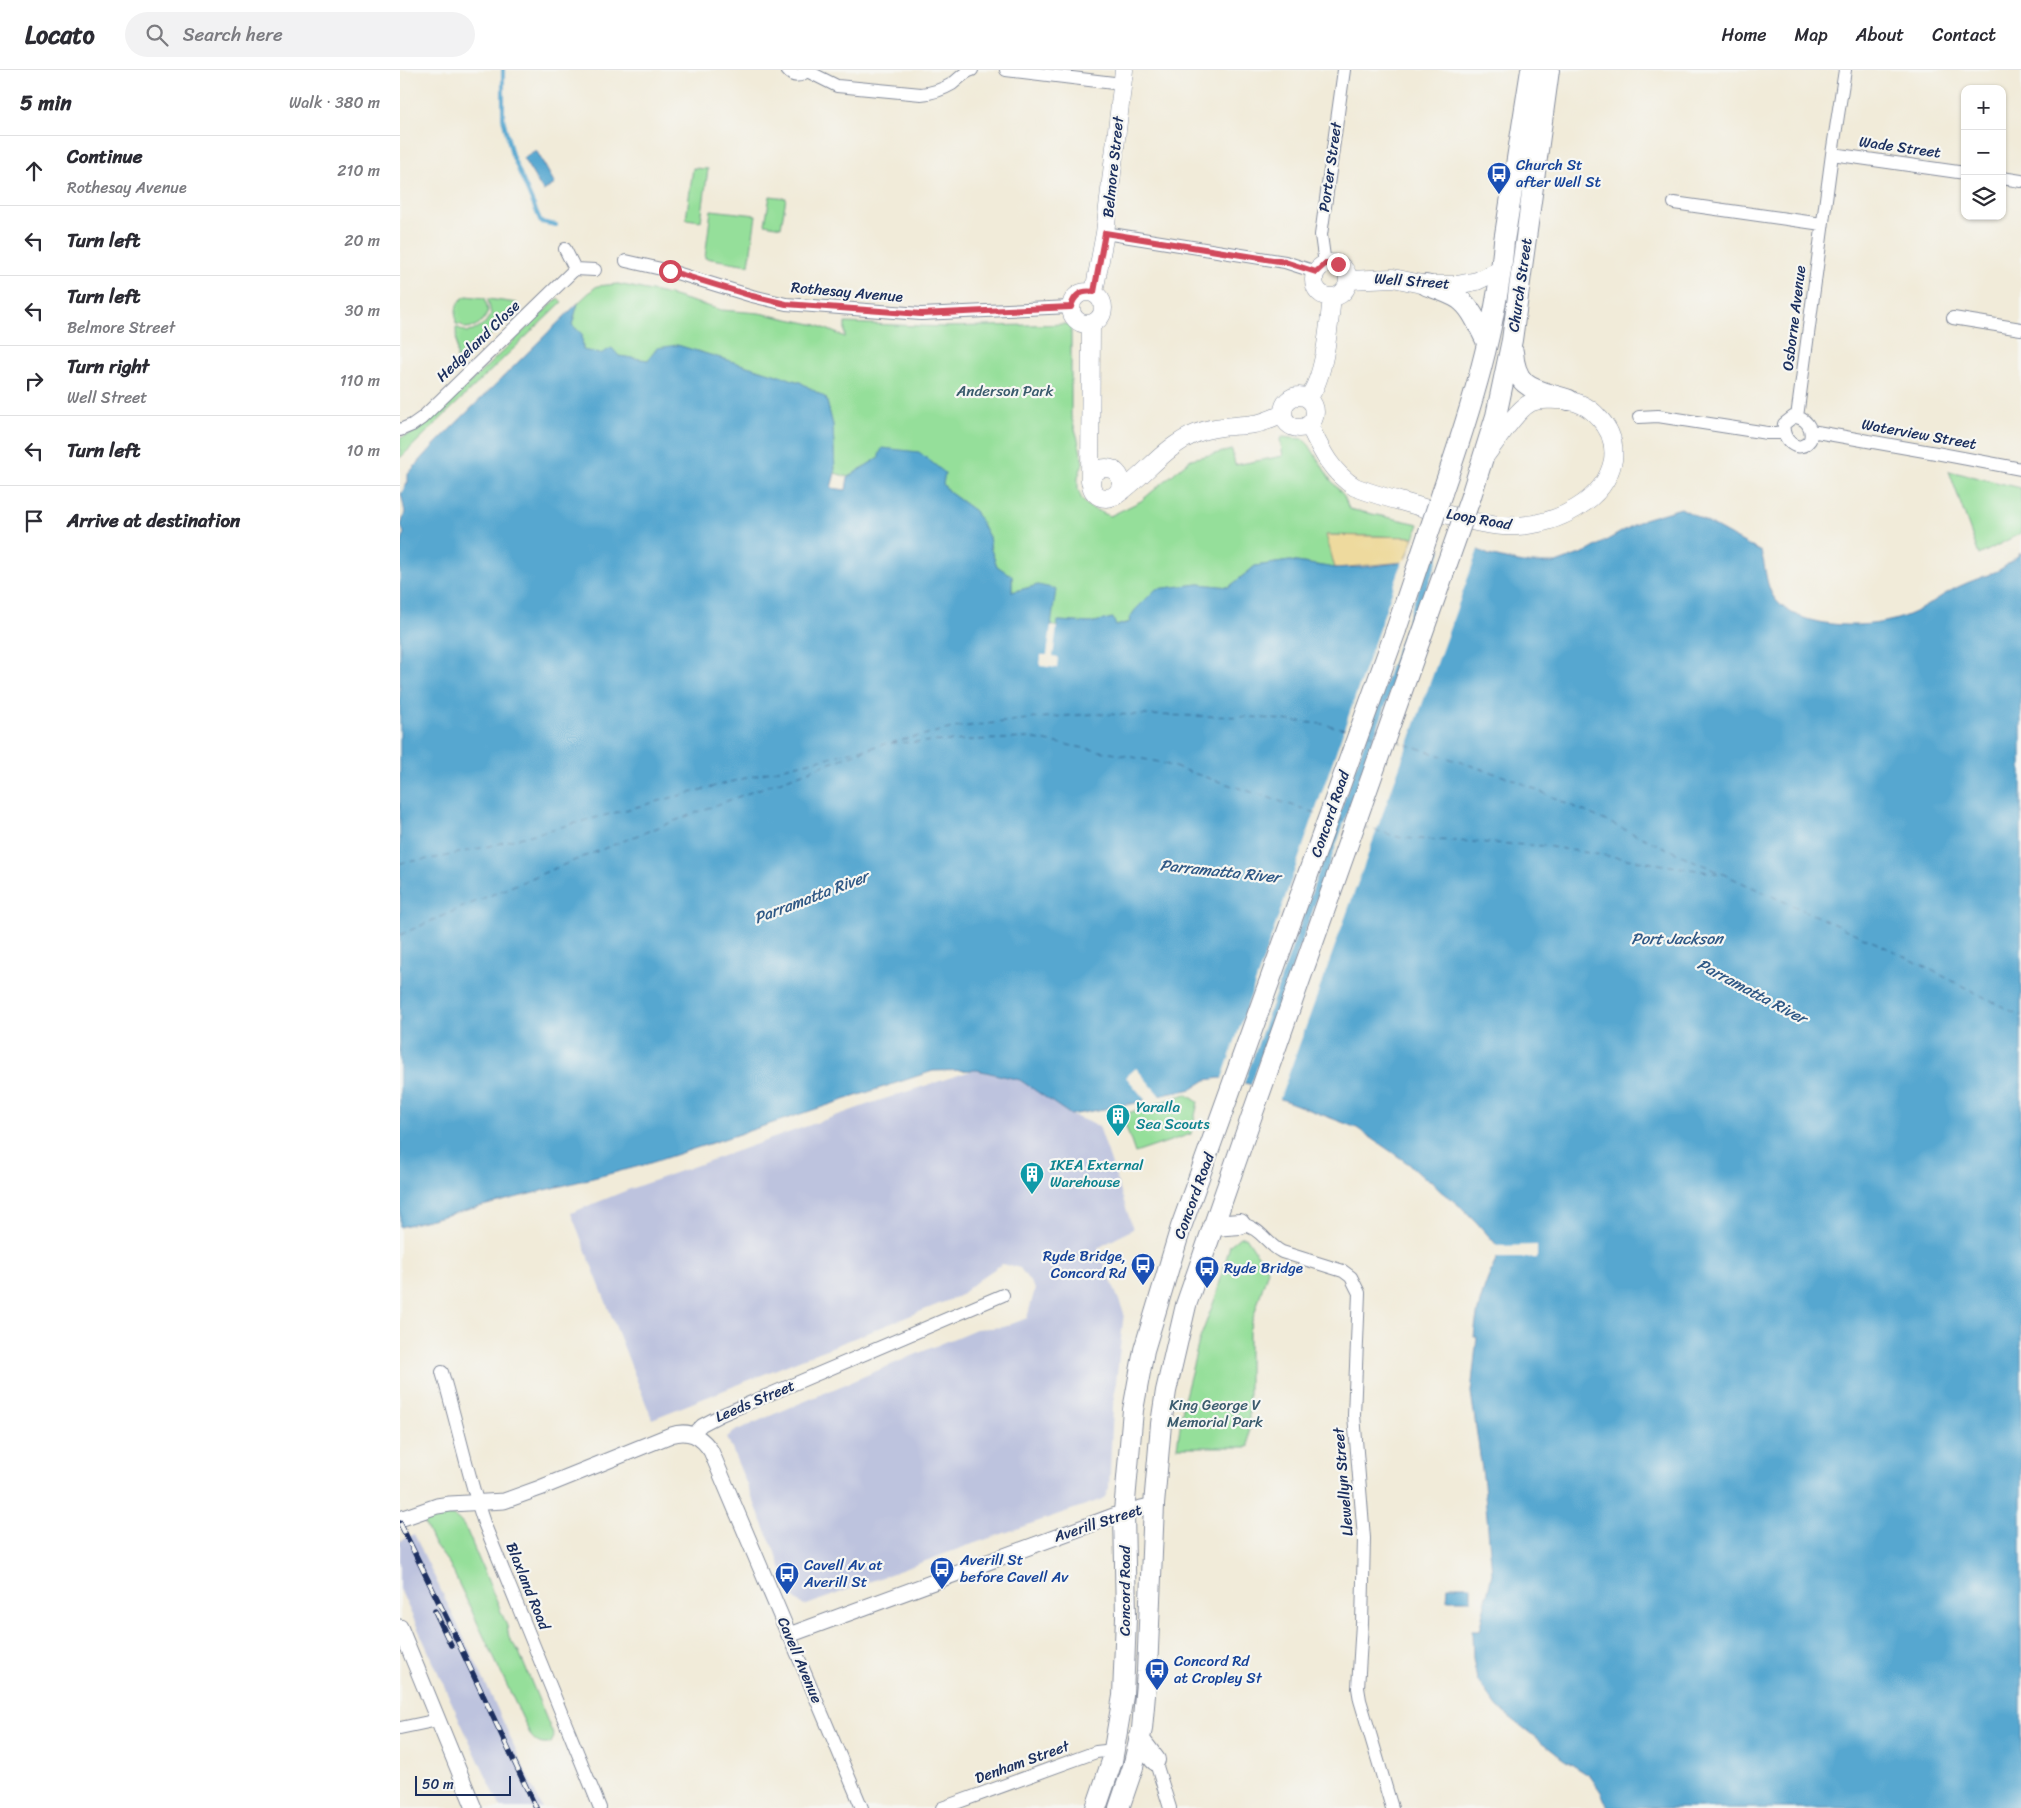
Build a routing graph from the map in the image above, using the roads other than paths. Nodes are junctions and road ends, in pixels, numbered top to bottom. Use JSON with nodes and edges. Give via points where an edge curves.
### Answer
{"nodes":[{"id":1,"x":787,"y":70,"type":"edge"},
{"id":2,"x":972,"y":70,"type":"edge"},
{"id":3,"x":1006,"y":70,"type":"edge"},
{"id":4,"x":1344,"y":70,"type":"edge"},
{"id":5,"x":1531,"y":70,"type":"edge"},
{"id":6,"x":1549,"y":70,"type":"edge"},
{"id":7,"x":1845,"y":70,"type":"edge"},
{"id":8,"x":807,"y":71,"type":"edge"},
{"id":9,"x":1123,"y":77,"type":"edge"},
{"id":10,"x":1832,"y":154,"type":"junction"},
{"id":11,"x":1961,"y":171,"type":"edge"},
{"id":12,"x":2006,"y":178,"type":"edge"},
{"id":13,"x":2021,"y":180,"type":"edge"},
{"id":14,"x":1674,"y":203,"type":"dead end"},
{"id":15,"x":1822,"y":224,"type":"junction"},
{"id":16,"x":1105,"y":233,"type":"junction"},
{"id":17,"x":566,"y":249,"type":"dead end"},
{"id":18,"x":626,"y":261,"type":"dead end"},
{"id":19,"x":1320,"y":268,"type":"junction"},
{"id":20,"x":575,"y":269,"type":"junction"},
{"id":21,"x":1502,"y":269,"type":"junction"},
{"id":22,"x":594,"y":270,"type":"dead end"},
{"id":23,"x":1348,"y":280,"type":"junction"},
{"id":24,"x":1426,"y":285,"type":"junction"},
{"id":25,"x":1094,"y":292,"type":"junction"},
{"id":26,"x":1332,"y":297,"type":"junction"},
{"id":27,"x":1071,"y":307,"type":"junction"},
{"id":28,"x":1953,"y":318,"type":"dead end"},
{"id":29,"x":1091,"y":324,"type":"junction"},
{"id":30,"x":2021,"y":329,"type":"edge"},
{"id":31,"x":1512,"y":340,"type":"junction"},
{"id":32,"x":1487,"y":342,"type":"junction"},
{"id":33,"x":1308,"y":398,"type":"junction"},
{"id":34,"x":1569,"y":400,"type":"junction"},
{"id":35,"x":1283,"y":414,"type":"junction"},
{"id":36,"x":1639,"y":417,"type":"dead end"},
{"id":37,"x":1797,"y":417,"type":"junction"},
{"id":38,"x":1309,"y":425,"type":"junction"},
{"id":39,"x":400,"y":430,"type":"edge"},
{"id":40,"x":1811,"y":431,"type":"junction"},
{"id":41,"x":1783,"y":433,"type":"junction"},
{"id":42,"x":1091,"y":439,"type":"junction"},
{"id":43,"x":1484,"y":457,"type":"junction"},
{"id":44,"x":1149,"y":466,"type":"junction"},
{"id":45,"x":1112,"y":469,"type":"junction"},
{"id":46,"x":2021,"y":470,"type":"edge"},
{"id":47,"x":1090,"y":481,"type":"junction"},
{"id":48,"x":1442,"y":493,"type":"joint"},
{"id":49,"x":1115,"y":496,"type":"junction"},
{"id":50,"x":1471,"y":496,"type":"joint"},
{"id":51,"x":1240,"y":1224,"type":"joint"},
{"id":52,"x":1213,"y":1226,"type":"junction"},
{"id":53,"x":1003,"y":1296,"type":"dead end"},
{"id":54,"x":442,"y":1372,"type":"dead end"},
{"id":55,"x":694,"y":1434,"type":"junction"},
{"id":56,"x":477,"y":1502,"type":"junction"},
{"id":57,"x":1154,"y":1506,"type":"junction"},
{"id":58,"x":1124,"y":1512,"type":"junction"},
{"id":59,"x":400,"y":1519,"type":"edge"},
{"id":60,"x":400,"y":1627,"type":"edge"},
{"id":61,"x":789,"y":1635,"type":"junction"},
{"id":62,"x":438,"y":1720,"type":"junction"},
{"id":63,"x":400,"y":1728,"type":"edge"},
{"id":64,"x":1140,"y":1738,"type":"junction"},
{"id":65,"x":1114,"y":1750,"type":"junction"},
{"id":66,"x":1156,"y":1760,"type":"joint"},
{"id":67,"x":474,"y":1808,"type":"edge"},
{"id":68,"x":600,"y":1808,"type":"edge"},
{"id":69,"x":862,"y":1808,"type":"edge"},
{"id":70,"x":942,"y":1808,"type":"edge"},
{"id":71,"x":1096,"y":1808,"type":"edge"},
{"id":72,"x":1119,"y":1808,"type":"edge"},
{"id":73,"x":1170,"y":1808,"type":"edge"},
{"id":74,"x":1392,"y":1808,"type":"edge"}],
"edges":[{"from":1,"to":8,"type":"street","via":[[798,76]]},
{"from":2,"to":8,"type":"street","via":[[951,85],[926,94],[837,86]]},
{"from":3,"to":9,"type":"street"},
{"from":4,"to":19,"type":"street","name":"Porter Street","via":[[1321,235]]},
{"from":5,"to":21,"type":"highway","name":"Church Street"},
{"from":6,"to":31,"type":"highway","name":"Church Street"},
{"from":7,"to":10,"type":"street","name":"Osborne Avenue"},
{"from":9,"to":16,"type":"main road","name":"Belmore Street"},
{"from":10,"to":11,"type":"street","name":"Wade Street"},
{"from":10,"to":15,"type":"street","name":"Osborne Avenue"},
{"from":12,"to":13,"type":"street"},
{"from":14,"to":15,"type":"street"},
{"from":15,"to":37,"type":"street","name":"Osborne Avenue"},
{"from":16,"to":19,"type":"street"},
{"from":16,"to":25,"type":"main road","name":"Belmore Street"},
{"from":17,"to":20,"type":"street"},
{"from":18,"to":27,"type":"street","name":"Rothesay Avenue","via":[[786,304],[921,314]]},
{"from":19,"to":23,"type":"main road","via":[[1333,262],[1347,272]]},
{"from":19,"to":26,"type":"main road","via":[[1314,281],[1317,289]]},
{"from":20,"to":22,"type":"street"},
{"from":20,"to":39,"type":"street","name":"Hedgeland Close","via":[[422,418]]},
{"from":21,"to":24,"type":"main road","name":"Well Street","via":[[1466,284]]},
{"from":21,"to":32,"type":"highway","name":"Church Street"},
{"from":23,"to":24,"type":"main road","name":"Well Street","via":[[1393,278]]},
{"from":23,"to":26,"type":"main road","via":[[1344,292]]},
{"from":24,"to":32,"type":"highway","via":[[1464,304]]},
{"from":25,"to":27,"type":"main road","via":[[1079,294]]},
{"from":25,"to":29,"type":"main road","via":[[1102,299],[1104,309],[1100,319]]},
{"from":26,"to":33,"type":"main road","via":[[1320,375]]},
{"from":27,"to":29,"type":"main road","via":[[1077,320]]},
{"from":28,"to":30,"type":"street"},
{"from":29,"to":42,"type":"main road"},
{"from":31,"to":34,"type":"highway","via":[[1514,364],[1521,381]]},
{"from":31,"to":43,"type":"highway","name":"Church Street"},
{"from":32,"to":48,"type":"highway","name":"Church Street","via":[[1469,413]]},
{"from":33,"to":35,"type":"main road","via":[[1292,397],[1285,403]]},
{"from":33,"to":38,"type":"main road","via":[[1315,407],[1316,415]]},
{"from":34,"to":38,"type":"main road","name":"Loop Road","via":[[1594,412],[1607,427],[1614,455],[1608,476],[1594,495],[1573,510],[1548,521],[1518,526],[1450,515],[1355,487],[1333,470]]},
{"from":34,"to":43,"type":"main road","name":"Loop Road","via":[[1537,400],[1525,406]]},
{"from":35,"to":38,"type":"main road","via":[[1293,427]]},
{"from":35,"to":44,"type":"main road","via":[[1255,424],[1198,432]]},
{"from":36,"to":41,"type":"street","via":[[1658,416]]},
{"from":37,"to":40,"type":"street","via":[[1807,423]]},
{"from":37,"to":41,"type":"street","via":[[1786,420]]},
{"from":40,"to":41,"type":"street","via":[[1810,440],[1800,447],[1791,444]]},
{"from":40,"to":46,"type":"street","name":"Waterview Street"},
{"from":42,"to":45,"type":"main road"},
{"from":42,"to":47,"type":"main road"},
{"from":43,"to":50,"type":"highway","name":"Church Street"},
{"from":44,"to":45,"type":"main road","via":[[1126,472]]},
{"from":44,"to":49,"type":"main road"},
{"from":45,"to":47,"type":"main road","via":[[1099,469]]},
{"from":45,"to":49,"type":"main road","via":[[1118,473],[1121,483]]},
{"from":47,"to":49,"type":"main road","via":[[1095,495],[1105,499]]},
{"from":48,"to":58,"type":"highway","name":"Concord Road","bridge":true,"via":[[1181,1228],[1144,1350],[1133,1410]]},
{"from":50,"to":52,"type":"highway","name":"Concord Road","bridge":true},
{"from":51,"to":52,"type":"highway"},
{"from":51,"to":74,"type":"street","name":"Llewellyn Street","via":[[1255,1228],[1282,1252],[1342,1271],[1351,1277],[1359,1293],[1354,1415],[1364,1538],[1358,1688]]},
{"from":52,"to":57,"type":"highway","name":"Concord Road","via":[[1186,1305],[1166,1391]]},
{"from":53,"to":55,"type":"street","name":"Leeds Street","via":[[721,1415],[702,1425]]},
{"from":54,"to":56,"type":"street","name":"Blaxland Road"},
{"from":55,"to":56,"type":"street","via":[[671,1435],[511,1498]]},
{"from":55,"to":61,"type":"street","name":"Cavell Avenue","via":[[711,1451]]},
{"from":56,"to":59,"type":"street","via":[[437,1506]]},
{"from":56,"to":68,"type":"street","name":"Blaxland Road"},
{"from":57,"to":58,"type":"street","name":"Averill Street"},
{"from":57,"to":64,"type":"highway","name":"Concord Road","via":[[1147,1672]]},
{"from":58,"to":61,"type":"street","name":"Averill Street"},
{"from":58,"to":65,"type":"highway","name":"Concord Road","via":[[1125,1674]]},
{"from":60,"to":62,"type":"street"},
{"from":61,"to":69,"type":"street","name":"Cavell Avenue"},
{"from":62,"to":63,"type":"street"},
{"from":62,"to":67,"type":"street"},
{"from":64,"to":66,"type":"highway"},
{"from":64,"to":72,"type":"highway","name":"Concord Road"},
{"from":65,"to":70,"type":"street","name":"Denham Street","via":[[1096,1752]]},
{"from":65,"to":71,"type":"highway","name":"Concord Road"},
{"from":66,"to":73,"type":"street"}]}
